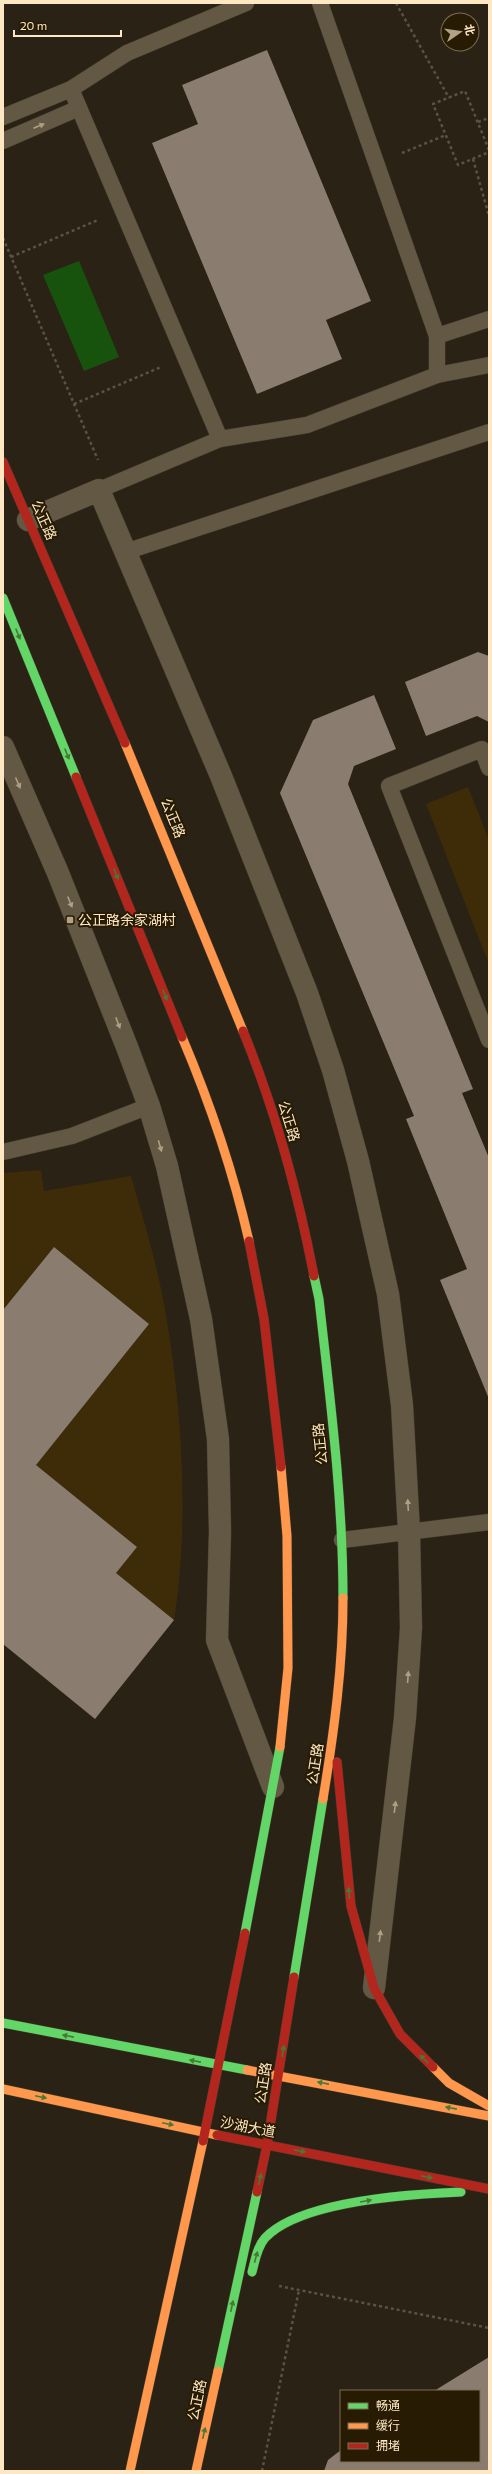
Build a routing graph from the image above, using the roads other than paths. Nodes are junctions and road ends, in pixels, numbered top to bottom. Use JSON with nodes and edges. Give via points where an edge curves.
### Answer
{"nodes":[{"id":1,"x":246,"y":3,"type":"edge"},
{"id":2,"x":320,"y":3,"type":"edge"},
{"id":3,"x":71,"y":89,"type":"junction"},
{"id":4,"x":79,"y":108,"type":"junction"},
{"id":5,"x":3,"y":117,"type":"edge"},
{"id":6,"x":3,"y":141,"type":"edge"},
{"id":7,"x":489,"y":319,"type":"edge"},
{"id":8,"x":437,"y":336,"type":"junction"},
{"id":9,"x":489,"y":365,"type":"edge"},
{"id":10,"x":437,"y":375,"type":"junction"},
{"id":11,"x":489,"y":432,"type":"edge"},
{"id":12,"x":220,"y":438,"type":"junction"},
{"id":13,"x":3,"y":462,"type":"edge"},
{"id":14,"x":104,"y":488,"type":"junction"},
{"id":15,"x":28,"y":520,"type":"junction"},
{"id":16,"x":125,"y":552,"type":"junction"},
{"id":17,"x":3,"y":598,"type":"edge"},
{"id":18,"x":3,"y":747,"type":"edge"},
{"id":19,"x":489,"y":768,"type":"edge"},
{"id":20,"x":489,"y":1040,"type":"edge"},
{"id":21,"x":149,"y":1106,"type":"junction"},
{"id":22,"x":3,"y":1152,"type":"edge"},
{"id":23,"x":489,"y":1522,"type":"edge"},
{"id":24,"x":409,"y":1531,"type":"junction"},
{"id":25,"x":342,"y":1540,"type":"junction"},
{"id":26,"x":334,"y":1731,"type":"junction"},
{"id":27,"x":273,"y":1788,"type":"junction"},
{"id":28,"x":374,"y":1988,"type":"junction"},
{"id":29,"x":3,"y":2023,"type":"edge"},
{"id":30,"x":220,"y":2065,"type":"junction"},
{"id":31,"x":279,"y":2075,"type":"junction"},
{"id":32,"x":3,"y":2089,"type":"edge"},
{"id":33,"x":489,"y":2106,"type":"edge"},
{"id":34,"x":489,"y":2116,"type":"edge"},
{"id":35,"x":206,"y":2132,"type":"junction"},
{"id":36,"x":267,"y":2145,"type":"junction"},
{"id":37,"x":489,"y":2190,"type":"edge"},
{"id":38,"x":250,"y":2281,"type":"dead end"},
{"id":39,"x":235,"y":2340,"type":"dead end"},
{"id":40,"x":212,"y":2399,"type":"junction"},
{"id":41,"x":130,"y":2471,"type":"edge"},
{"id":42,"x":196,"y":2471,"type":"edge"}],
"edges":[{"from":1,"to":3,"type":"lane","via":[[127,53]]},
{"from":2,"to":8,"type":"lane"},
{"from":3,"to":4,"type":"lane"},
{"from":3,"to":5,"type":"lane"},
{"from":6,"to":4,"type":"lane","one_way":true},
{"from":4,"to":12,"type":"lane"},
{"from":7,"to":8,"type":"lane"},
{"from":8,"to":10,"type":"lane"},
{"from":9,"to":10,"type":"lane"},
{"from":10,"to":12,"type":"lane","via":[[307,425]]},
{"from":11,"to":16,"type":"lane"},
{"from":12,"to":14,"type":"lane"},
{"from":13,"to":15,"type":"main road","name":"公正路"},
{"from":14,"to":15,"type":"street"},
{"from":14,"to":16,"type":"street"},
{"from":15,"to":25,"type":"main road","name":"公正路","via":[[152,804],[262,1078],[305,1232],[318,1299],[336,1457]]},
{"from":24,"to":16,"type":"street","one_way":true,"via":[[402,1405],[388,1294],[358,1162],[333,1070],[307,993],[222,776]]},
{"from":17,"to":27,"type":"main road","one_way":true,"via":[[203,1087],[228,1162],[249,1240],[264,1319],[279,1440],[287,1536],[288,1668],[281,1742]]},
{"from":18,"to":21,"type":"street","one_way":true,"via":[[58,873]]},
{"from":19,"to":20,"type":"lane","via":[[482,749],[389,786]]},
{"from":21,"to":22,"type":"lane","via":[[72,1136]]},
{"from":21,"to":27,"type":"street","one_way":true,"via":[[184,1240],[211,1382],[220,1480],[217,1640]]},
{"from":23,"to":24,"type":"lane"},
{"from":24,"to":25,"type":"lane"},
{"from":28,"to":24,"type":"street","one_way":true,"via":[[405,1718],[411,1628]]},
{"from":25,"to":26,"type":"main road","name":"公正路","via":[[343,1645]]},
{"from":28,"to":26,"type":"main road","one_way":true,"via":[[351,1906]]},
{"from":31,"to":26,"type":"main road","name":"公正路","one_way":true},
{"from":27,"to":30,"type":"main road"},
{"from":33,"to":28,"type":"main road","one_way":true,"via":[[448,2083],[400,2034]]},
{"from":30,"to":29,"type":"main road","one_way":true},
{"from":30,"to":31,"type":"main road"},
{"from":30,"to":35,"type":"main road"},
{"from":34,"to":31,"type":"main road","one_way":true},
{"from":31,"to":36,"type":"main road","name":"公正路"},
{"from":32,"to":35,"type":"main road","name":"沙湖大道","one_way":true},
{"from":35,"to":36,"type":"main road","name":"沙湖大道"},
{"from":35,"to":41,"type":"main road"},
{"from":36,"to":37,"type":"main road","name":"沙湖大道","one_way":true},
{"from":40,"to":36,"type":"main road","name":"公正路","one_way":true},
{"from":38,"to":37,"type":"main road","one_way":true,"via":[[257,2251],[265,2237],[284,2224],[304,2216],[382,2198]]},
{"from":39,"to":40,"type":"main road","via":[[224,2385]]},
{"from":42,"to":40,"type":"main road","name":"公正路","one_way":true}]}
